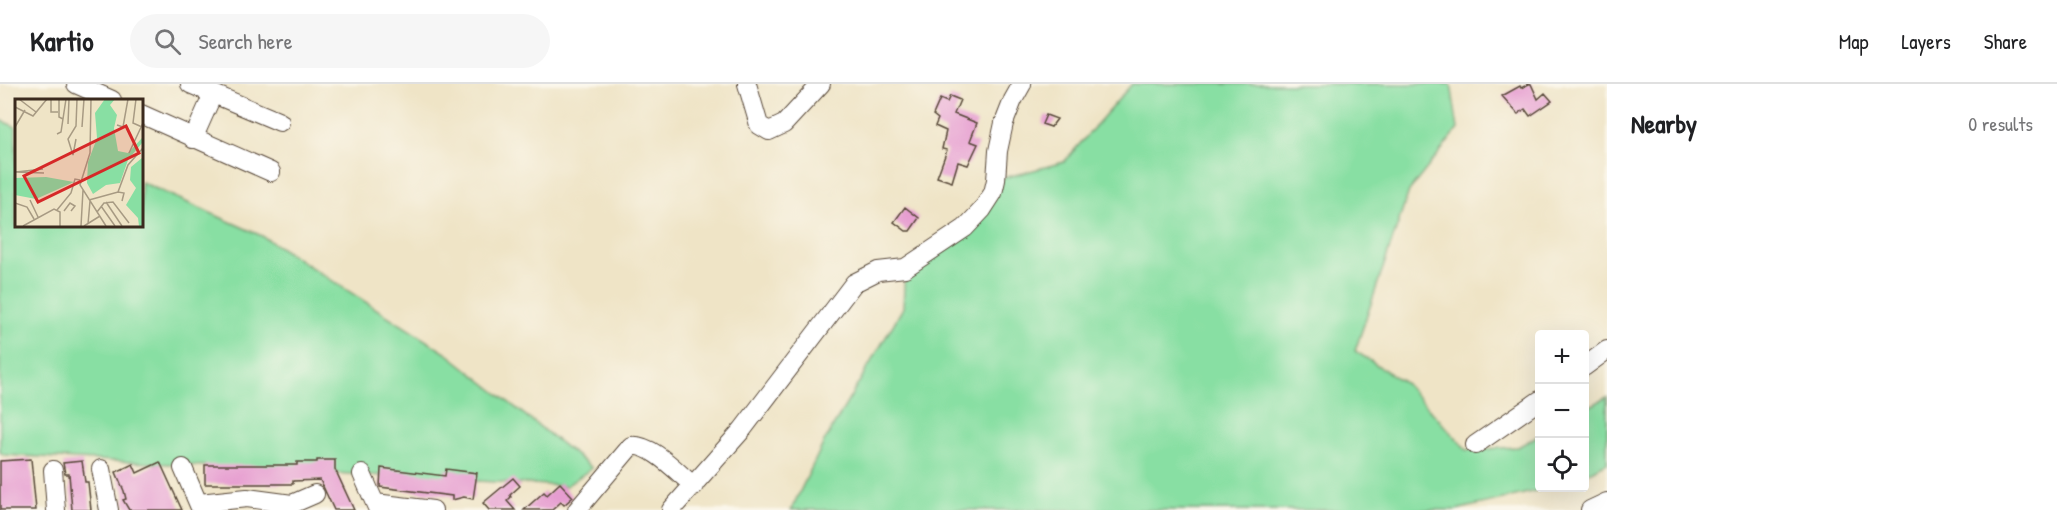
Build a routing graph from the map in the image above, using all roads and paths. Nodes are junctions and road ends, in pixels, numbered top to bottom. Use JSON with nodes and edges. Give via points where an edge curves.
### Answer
{"nodes":[{"id":1,"x":76,"y":84,"type":"edge"},
{"id":2,"x":190,"y":84,"type":"edge"},
{"id":3,"x":747,"y":84,"type":"edge"},
{"id":4,"x":821,"y":84,"type":"edge"},
{"id":5,"x":1022,"y":84,"type":"edge"},
{"id":6,"x":213,"y":94,"type":"junction"},
{"id":7,"x":110,"y":99,"type":"edge"},
{"id":8,"x":142,"y":114,"type":"edge"},
{"id":9,"x":280,"y":122,"type":"dead end"},
{"id":10,"x":193,"y":139,"type":"junction"},
{"id":11,"x":271,"y":172,"type":"dead end"},
{"id":12,"x":1607,"y":350,"type":"edge"},
{"id":13,"x":1589,"y":363,"type":"edge"},
{"id":14,"x":1535,"y":403,"type":"edge"},
{"id":15,"x":1475,"y":445,"type":"dead end"},
{"id":16,"x":183,"y":468,"type":"dead end"},
{"id":17,"x":101,"y":469,"type":"dead end"},
{"id":18,"x":53,"y":470,"type":"dead end"},
{"id":19,"x":362,"y":474,"type":"dead end"},
{"id":20,"x":693,"y":486,"type":"junction"},
{"id":21,"x":315,"y":494,"type":"dead end"},
{"id":22,"x":1607,"y":502,"type":"edge"},
{"id":23,"x":200,"y":507,"type":"edge"},
{"id":24,"x":286,"y":507,"type":"edge"},
{"id":25,"x":376,"y":507,"type":"edge"},
{"id":26,"x":56,"y":510,"type":"edge"},
{"id":27,"x":109,"y":510,"type":"edge"},
{"id":28,"x":432,"y":510,"type":"edge"},
{"id":29,"x":577,"y":510,"type":"edge"},
{"id":30,"x":671,"y":510,"type":"edge"},
{"id":31,"x":1590,"y":510,"type":"edge"}],
"edges":[{"from":1,"to":7,"type":"street"},
{"from":2,"to":6,"type":"street"},
{"from":3,"to":4,"type":"street","via":[[759,125],[769,131],[784,124]]},
{"from":5,"to":20,"type":"street","via":[[1004,123],[993,193],[982,210],[964,228],[905,268],[878,271],[854,283],[742,430]]},
{"from":6,"to":9,"type":"street"},
{"from":6,"to":10,"type":"street"},
{"from":8,"to":10,"type":"street"},
{"from":10,"to":11,"type":"street"},
{"from":12,"to":13,"type":"street"},
{"from":14,"to":15,"type":"street"},
{"from":16,"to":23,"type":"street"},
{"from":17,"to":27,"type":"street"},
{"from":18,"to":26,"type":"street"},
{"from":19,"to":25,"type":"street"},
{"from":20,"to":29,"type":"street","via":[[651,451],[631,446]]},
{"from":20,"to":30,"type":"street"},
{"from":21,"to":24,"type":"street"},
{"from":22,"to":31,"type":"street"},
{"from":23,"to":24,"type":"street","via":[[247,498]]},
{"from":25,"to":28,"type":"street"}]}
